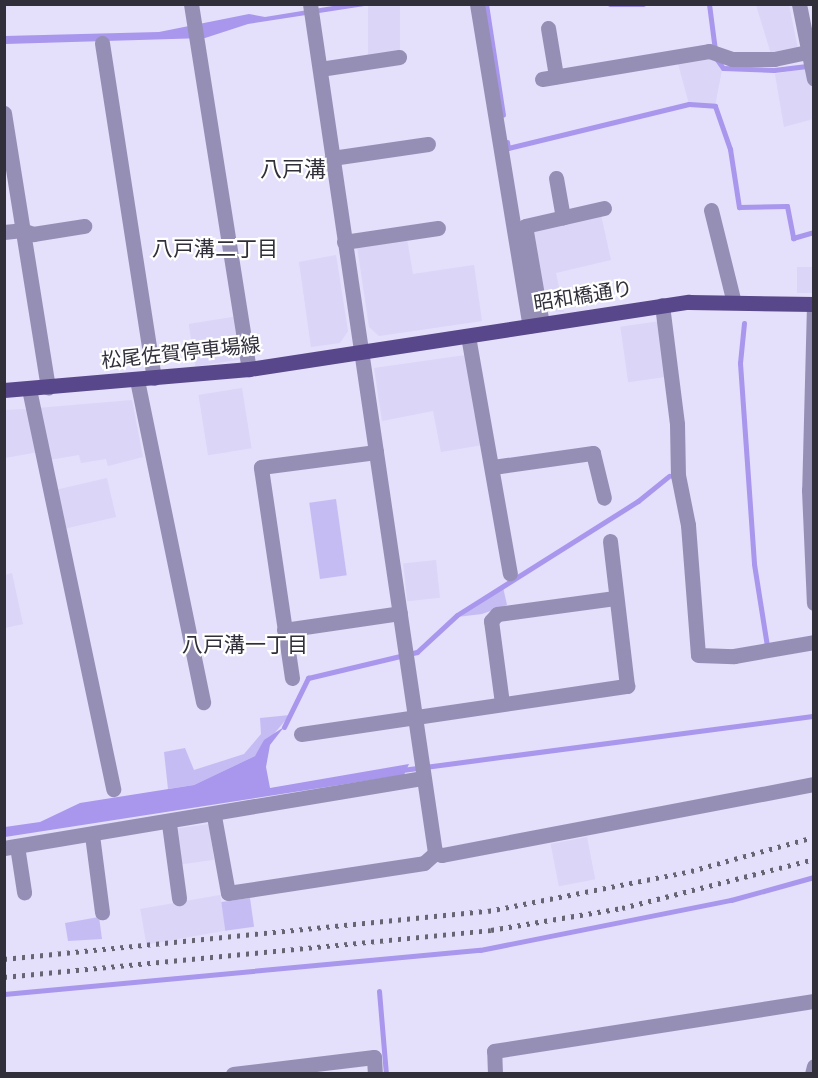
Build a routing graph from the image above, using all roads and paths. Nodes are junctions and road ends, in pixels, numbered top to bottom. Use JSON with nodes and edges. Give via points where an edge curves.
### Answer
{"nodes":[{"id":1,"x":191,"y":4,"type":"edge"},
{"id":2,"x":310,"y":4,"type":"edge"},
{"id":3,"x":477,"y":4,"type":"edge"},
{"id":4,"x":799,"y":4,"type":"edge"},
{"id":5,"x":548,"y":28,"type":"dead end"},
{"id":6,"x":102,"y":44,"type":"dead end"},
{"id":7,"x":399,"y":57,"type":"dead end"},
{"id":8,"x":811,"y":59,"type":"edge"},
{"id":9,"x":320,"y":69,"type":"junction"},
{"id":10,"x":4,"y":113,"type":"edge"},
{"id":11,"x":429,"y":144,"type":"dead end"},
{"id":12,"x":7,"y":147,"type":"edge"},
{"id":13,"x":332,"y":158,"type":"junction"},
{"id":14,"x":556,"y":177,"type":"dead end"},
{"id":15,"x":604,"y":208,"type":"dead end"},
{"id":16,"x":711,"y":210,"type":"dead end"},
{"id":17,"x":563,"y":217,"type":"junction"},
{"id":18,"x":84,"y":226,"type":"dead end"},
{"id":19,"x":438,"y":228,"type":"dead end"},
{"id":20,"x":22,"y":230,"type":"junction"},
{"id":21,"x":4,"y":232,"type":"edge"},
{"id":22,"x":344,"y":242,"type":"junction"},
{"id":23,"x":733,"y":299,"type":"junction"},
{"id":24,"x":813,"y":304,"type":"edge"},
{"id":25,"x":662,"y":305,"type":"junction"},
{"id":26,"x":536,"y":325,"type":"junction"},
{"id":27,"x":468,"y":336,"type":"junction"},
{"id":28,"x":361,"y":351,"type":"junction"},
{"id":29,"x":249,"y":369,"type":"junction"},
{"id":30,"x":154,"y":378,"type":"junction"},
{"id":31,"x":137,"y":380,"type":"junction"},
{"id":32,"x":48,"y":387,"type":"junction"},
{"id":33,"x":29,"y":389,"type":"junction"},
{"id":34,"x":4,"y":390,"type":"edge"},
{"id":35,"x":376,"y":452,"type":"junction"},
{"id":36,"x":493,"y":467,"type":"junction"},
{"id":37,"x":604,"y":498,"type":"dead end"},
{"id":38,"x":610,"y":541,"type":"dead end"},
{"id":39,"x":510,"y":573,"type":"dead end"},
{"id":40,"x":615,"y":598,"type":"junction"},
{"id":41,"x":813,"y":603,"type":"edge"},
{"id":42,"x":400,"y":613,"type":"junction"},
{"id":43,"x":284,"y":630,"type":"junction"},
{"id":44,"x":813,"y":642,"type":"edge"},
{"id":45,"x":292,"y":678,"type":"dead end"},
{"id":46,"x":203,"y":702,"type":"dead end"},
{"id":47,"x":502,"y":703,"type":"junction"},
{"id":48,"x":414,"y":715,"type":"junction"},
{"id":49,"x":301,"y":734,"type":"dead end"},
{"id":50,"x":423,"y":778,"type":"junction"},
{"id":51,"x":813,"y":784,"type":"edge"},
{"id":52,"x":113,"y":789,"type":"dead end"},
{"id":53,"x":214,"y":816,"type":"junction"},
{"id":54,"x":169,"y":824,"type":"junction"},
{"id":55,"x":92,"y":835,"type":"junction"},
{"id":56,"x":11,"y":847,"type":"edge"},
{"id":57,"x":435,"y":853,"type":"junction"},
{"id":58,"x":24,"y":892,"type":"dead end"},
{"id":59,"x":179,"y":898,"type":"dead end"},
{"id":60,"x":102,"y":912,"type":"dead end"},
{"id":61,"x":813,"y":1001,"type":"edge"},
{"id":62,"x":813,"y":1066,"type":"edge"},
{"id":63,"x":232,"y":1074,"type":"edge"},
{"id":64,"x":375,"y":1074,"type":"edge"},
{"id":65,"x":495,"y":1074,"type":"edge"},
{"id":66,"x":812,"y":1074,"type":"edge"}],
"edges":[{"from":1,"to":29,"type":"street"},
{"from":2,"to":9,"type":"street"},
{"from":3,"to":26,"type":"street"},
{"from":4,"to":8,"type":"street"},
{"from":5,"to":8,"type":"street","via":[[549,78],[714,52],[732,59]]},
{"from":6,"to":30,"type":"street"},
{"from":7,"to":9,"type":"street"},
{"from":9,"to":13,"type":"street"},
{"from":10,"to":12,"type":"street"},
{"from":11,"to":13,"type":"street"},
{"from":12,"to":20,"type":"street"},
{"from":13,"to":22,"type":"street"},
{"from":14,"to":17,"type":"street"},
{"from":15,"to":17,"type":"street"},
{"from":16,"to":23,"type":"street"},
{"from":17,"to":26,"type":"street","via":[[525,226]]},
{"from":18,"to":20,"type":"street","via":[[33,234]]},
{"from":19,"to":22,"type":"street"},
{"from":20,"to":21,"type":"street"},
{"from":20,"to":32,"type":"street"},
{"from":22,"to":28,"type":"street"},
{"from":23,"to":24,"type":"main road","name":"昭和橋通り"},
{"from":23,"to":25,"type":"main road","name":"昭和橋通り"},
{"from":24,"to":41,"type":"street","via":[[809,490]]},
{"from":25,"to":26,"type":"main road","name":"昭和橋通り"},
{"from":25,"to":44,"type":"street","via":[[698,655],[734,656]]},
{"from":26,"to":27,"type":"main road","name":"昭和橋通り"},
{"from":27,"to":28,"type":"main road","name":"昭和橋通り"},
{"from":27,"to":36,"type":"street"},
{"from":28,"to":29,"type":"main road","name":"松尾佐賀停車場線"},
{"from":28,"to":35,"type":"street"},
{"from":29,"to":30,"type":"main road","name":"松尾佐賀停車場線"},
{"from":30,"to":31,"type":"main road","name":"松尾佐賀停車場線"},
{"from":31,"to":32,"type":"main road","name":"松尾佐賀停車場線"},
{"from":31,"to":46,"type":"street"},
{"from":32,"to":33,"type":"main road","name":"松尾佐賀停車場線"},
{"from":33,"to":34,"type":"main road","name":"松尾佐賀停車場線"},
{"from":33,"to":52,"type":"street"},
{"from":35,"to":42,"type":"street"},
{"from":35,"to":43,"type":"street","via":[[261,467]]},
{"from":36,"to":37,"type":"street","via":[[593,453]]},
{"from":36,"to":39,"type":"street"},
{"from":38,"to":40,"type":"street"},
{"from":40,"to":47,"type":"street","via":[[497,614],[491,621]]},
{"from":40,"to":47,"type":"street","via":[[627,686]]},
{"from":42,"to":43,"type":"street"},
{"from":42,"to":48,"type":"street"},
{"from":43,"to":45,"type":"street"},
{"from":47,"to":48,"type":"street"},
{"from":48,"to":49,"type":"street"},
{"from":48,"to":50,"type":"street"},
{"from":50,"to":53,"type":"street"},
{"from":50,"to":57,"type":"street"},
{"from":51,"to":57,"type":"street","via":[[442,855]]},
{"from":53,"to":54,"type":"street"},
{"from":53,"to":57,"type":"street","via":[[228,894],[424,863]]},
{"from":54,"to":55,"type":"street"},
{"from":54,"to":59,"type":"street"},
{"from":55,"to":56,"type":"street"},
{"from":55,"to":60,"type":"street"},
{"from":56,"to":58,"type":"street"},
{"from":61,"to":65,"type":"street","via":[[494,1052]]},
{"from":62,"to":66,"type":"street"},
{"from":63,"to":64,"type":"street","via":[[374,1057]]}]}
